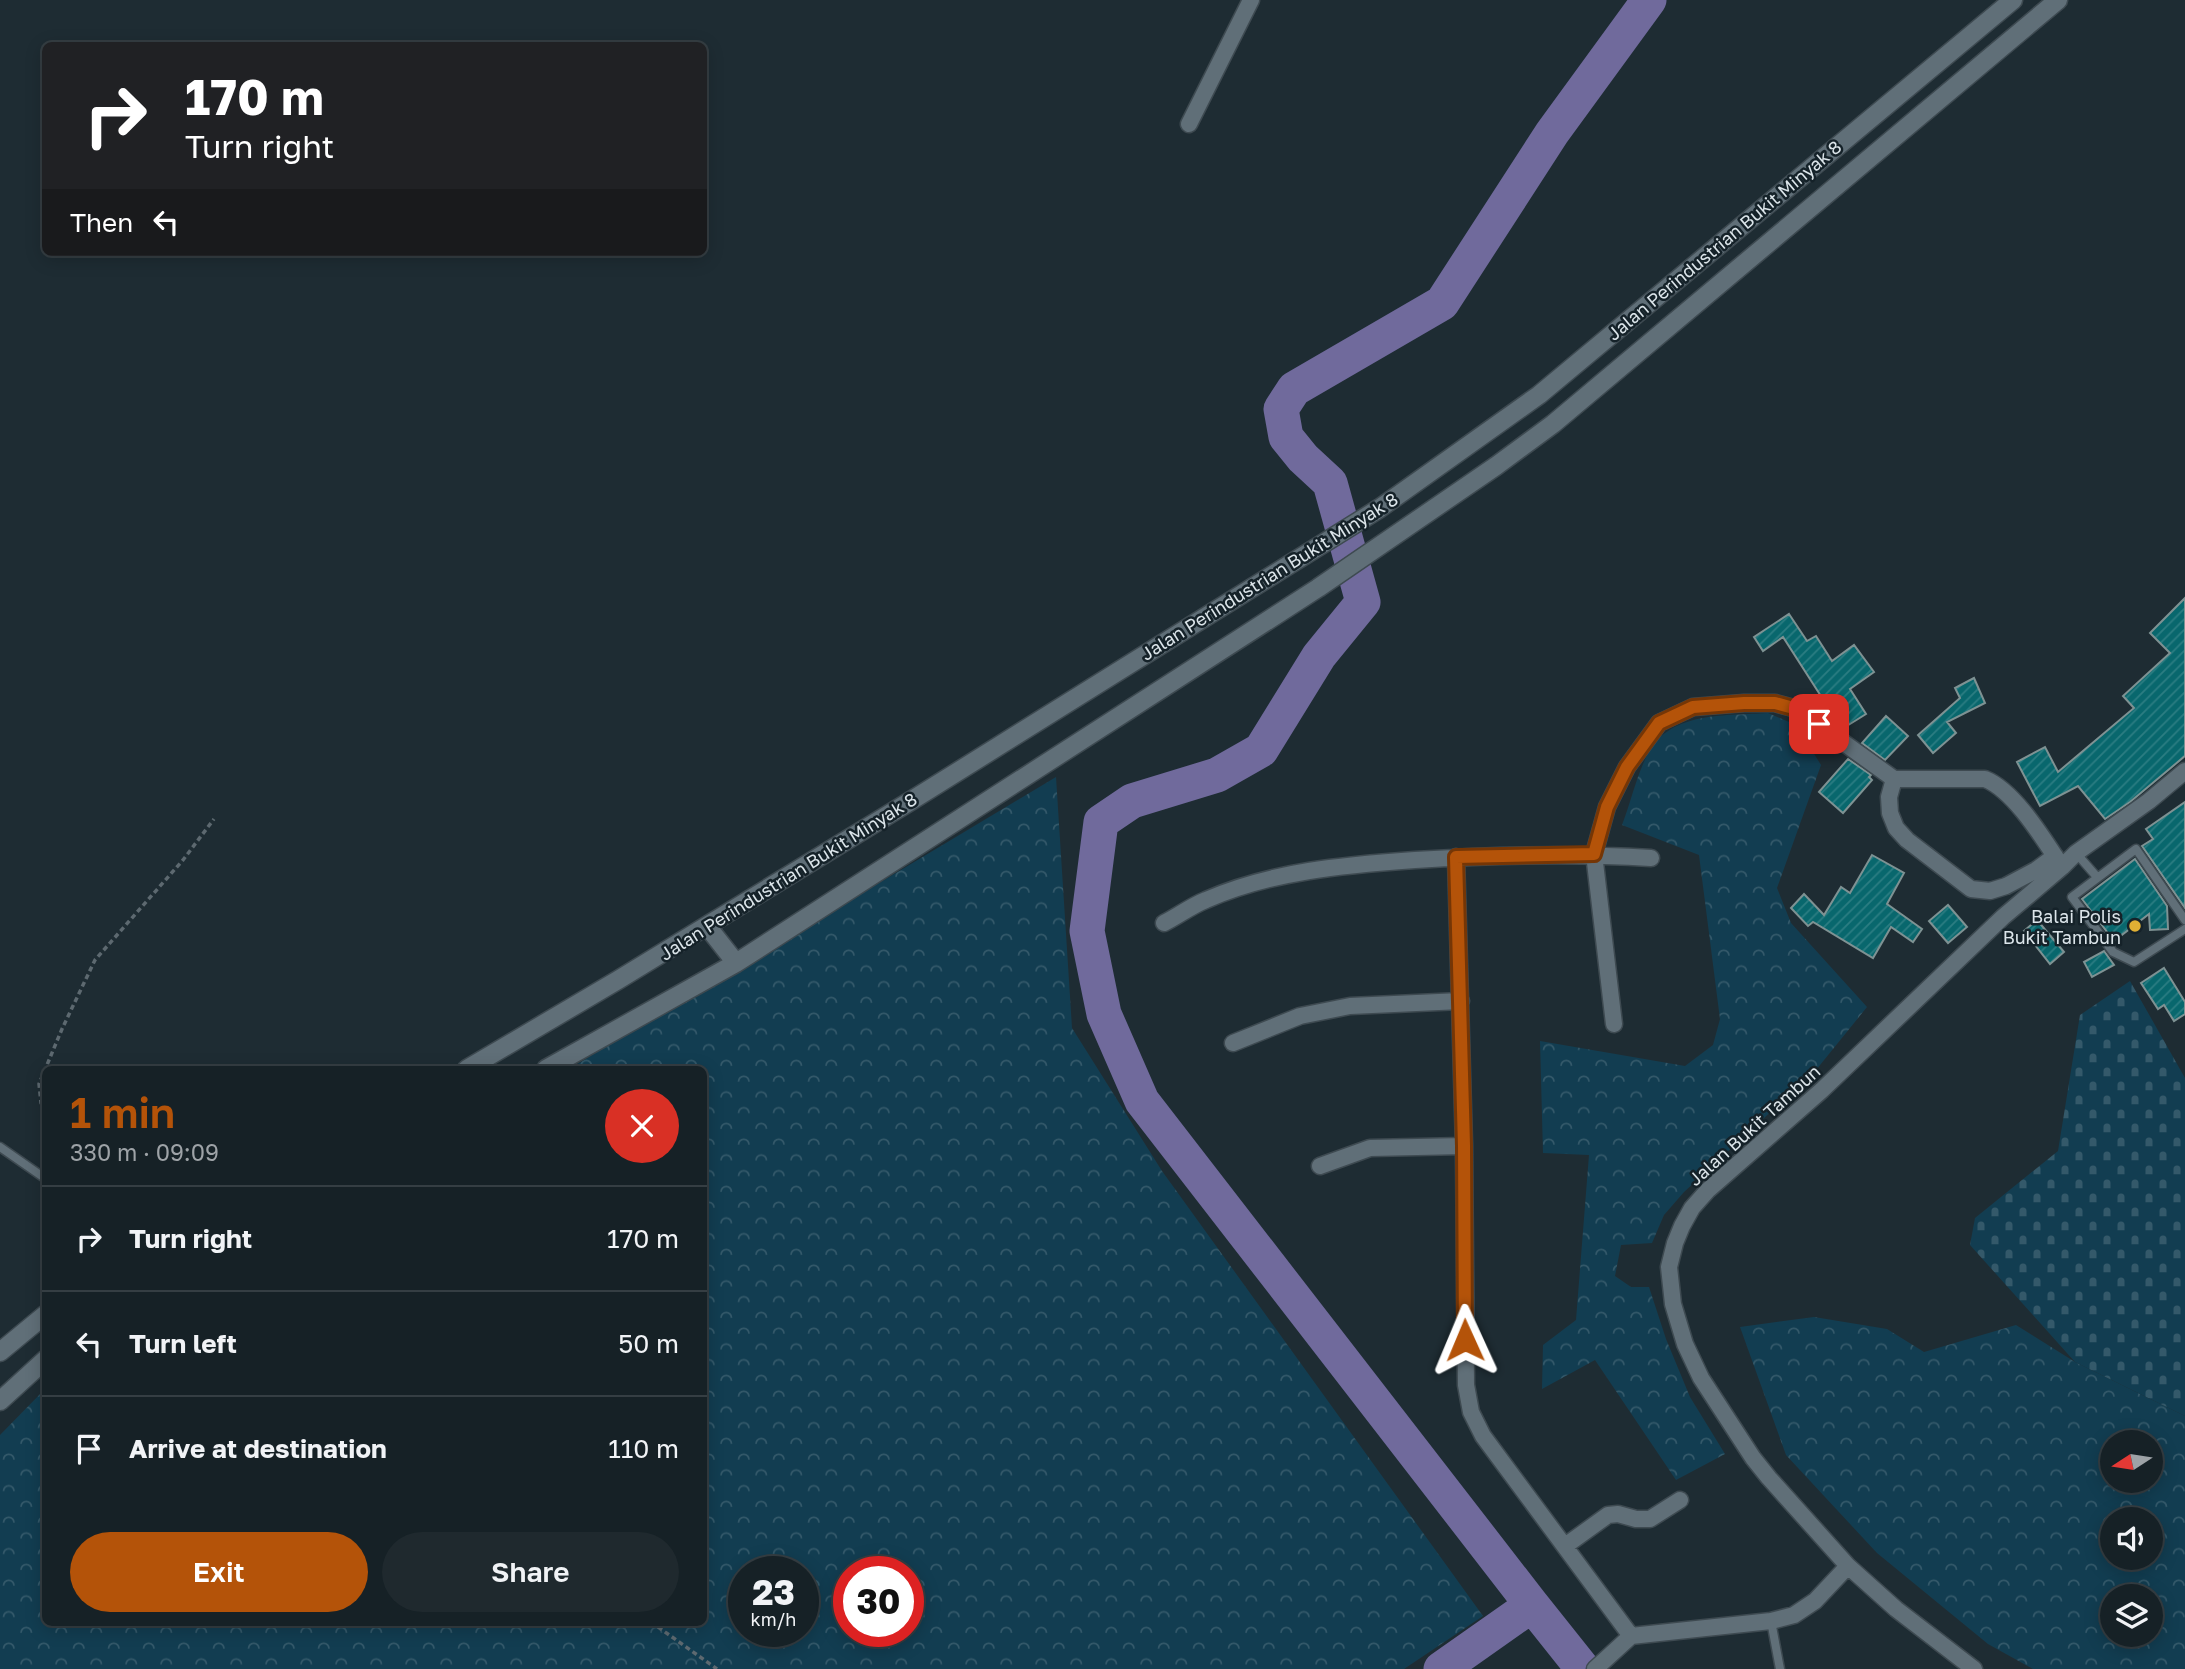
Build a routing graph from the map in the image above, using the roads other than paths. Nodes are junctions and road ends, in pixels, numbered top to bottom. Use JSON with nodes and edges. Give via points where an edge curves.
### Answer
{"nodes":[{"id":1,"x":1251,"y":0,"type":"edge"},
{"id":2,"x":2013,"y":0,"type":"edge"},
{"id":3,"x":2058,"y":0,"type":"edge"},
{"id":4,"x":1189,"y":124,"type":"dead end"},
{"id":5,"x":2185,"y":771,"type":"edge"},
{"id":6,"x":1894,"y":779,"type":"junction"},
{"id":7,"x":2076,"y":853,"type":"junction"},
{"id":8,"x":1594,"y":854,"type":"junction"},
{"id":9,"x":1456,"y":857,"type":"junction"},
{"id":10,"x":1651,"y":858,"type":"dead end"},
{"id":11,"x":2059,"y":862,"type":"junction"},
{"id":12,"x":2097,"y":877,"type":"junction"},
{"id":13,"x":2185,"y":920,"type":"edge"},
{"id":14,"x":1164,"y":923,"type":"dead end"},
{"id":15,"x":707,"y":926,"type":"junction"},
{"id":16,"x":2185,"y":929,"type":"edge"},
{"id":17,"x":736,"y":963,"type":"junction"},
{"id":18,"x":1461,"y":1001,"type":"junction"},
{"id":19,"x":1614,"y":1024,"type":"dead end"},
{"id":20,"x":1233,"y":1043,"type":"dead end"},
{"id":21,"x":472,"y":1066,"type":"edge"},
{"id":22,"x":551,"y":1066,"type":"edge"},
{"id":23,"x":1464,"y":1146,"type":"junction"},
{"id":24,"x":0,"y":1147,"type":"edge"},
{"id":25,"x":1320,"y":1166,"type":"dead end"},
{"id":26,"x":42,"y":1176,"type":"edge"},
{"id":27,"x":42,"y":1317,"type":"edge"},
{"id":28,"x":0,"y":1352,"type":"edge"},
{"id":29,"x":42,"y":1363,"type":"edge"},
{"id":30,"x":0,"y":1401,"type":"edge"},
{"id":31,"x":1680,"y":1500,"type":"dead end"},
{"id":32,"x":1565,"y":1546,"type":"junction"},
{"id":33,"x":1848,"y":1566,"type":"junction"},
{"id":34,"x":1771,"y":1621,"type":"junction"},
{"id":35,"x":1631,"y":1636,"type":"junction"},
{"id":36,"x":1599,"y":1666,"type":"edge"},
{"id":37,"x":1780,"y":1669,"type":"edge"},
{"id":38,"x":1973,"y":1669,"type":"edge"}],
"edges":[{"from":1,"to":4,"type":"street"},
{"from":2,"to":15,"type":"street","name":"Jalan Perindustrian Bukit Minyak 8","via":[[1539,395],[1380,508]]},
{"from":3,"to":17,"type":"street","name":"Jalan Perindustrian Bukit Minyak 8","via":[[1553,424],[1318,588]]},
{"from":5,"to":7,"type":"street","name":"Jalan Bukit Tambun"},
{"from":6,"to":8,"type":"street","via":[[1797,709],[1775,703],[1693,707],[1659,723],[1627,767],[1607,807]]},
{"from":6,"to":11,"type":"street","via":[[1985,779],[1997,784]]},
{"from":6,"to":11,"type":"street","via":[[1889,797],[1896,828],[1971,889],[1990,891]]},
{"from":7,"to":11,"type":"street","name":"Jalan Bukit Tambun"},
{"from":7,"to":12,"type":"lane"},
{"from":8,"to":9,"type":"street"},
{"from":8,"to":10,"type":"street"},
{"from":8,"to":19,"type":"street"},
{"from":9,"to":14,"type":"street","via":[[1338,865],[1259,882],[1205,900]]},
{"from":9,"to":18,"type":"street"},
{"from":11,"to":33,"type":"street","name":"Jalan Bukit Tambun","via":[[1822,1090],[1708,1190],[1692,1208],[1675,1243],[1669,1267],[1673,1304],[1702,1378],[1753,1458]]},
{"from":12,"to":13,"type":"lane","via":[[2136,849]]},
{"from":12,"to":16,"type":"lane","via":[[2072,897],[2113,952],[2134,962]]},
{"from":15,"to":17,"type":"street"},
{"from":15,"to":21,"type":"street","name":"Jalan Perindustrian Bukit Minyak 8"},
{"from":17,"to":22,"type":"street","name":"Jalan Perindustrian Bukit Minyak 8"},
{"from":18,"to":20,"type":"street","via":[[1350,1006],[1300,1016]]},
{"from":18,"to":23,"type":"street"},
{"from":23,"to":25,"type":"street","via":[[1370,1148]]},
{"from":23,"to":32,"type":"street","via":[[1466,1385],[1471,1412],[1483,1436]]},
{"from":24,"to":26,"type":"lane"},
{"from":27,"to":28,"type":"street"},
{"from":29,"to":30,"type":"street"},
{"from":31,"to":32,"type":"street","via":[[1650,1519],[1608,1515]]},
{"from":32,"to":35,"type":"street"},
{"from":33,"to":34,"type":"street","via":[[1815,1601],[1794,1615]]},
{"from":33,"to":38,"type":"street","name":"Jalan Bukit Tambun"},
{"from":34,"to":35,"type":"street"},
{"from":34,"to":37,"type":"lane"},
{"from":35,"to":36,"type":"street"}]}
